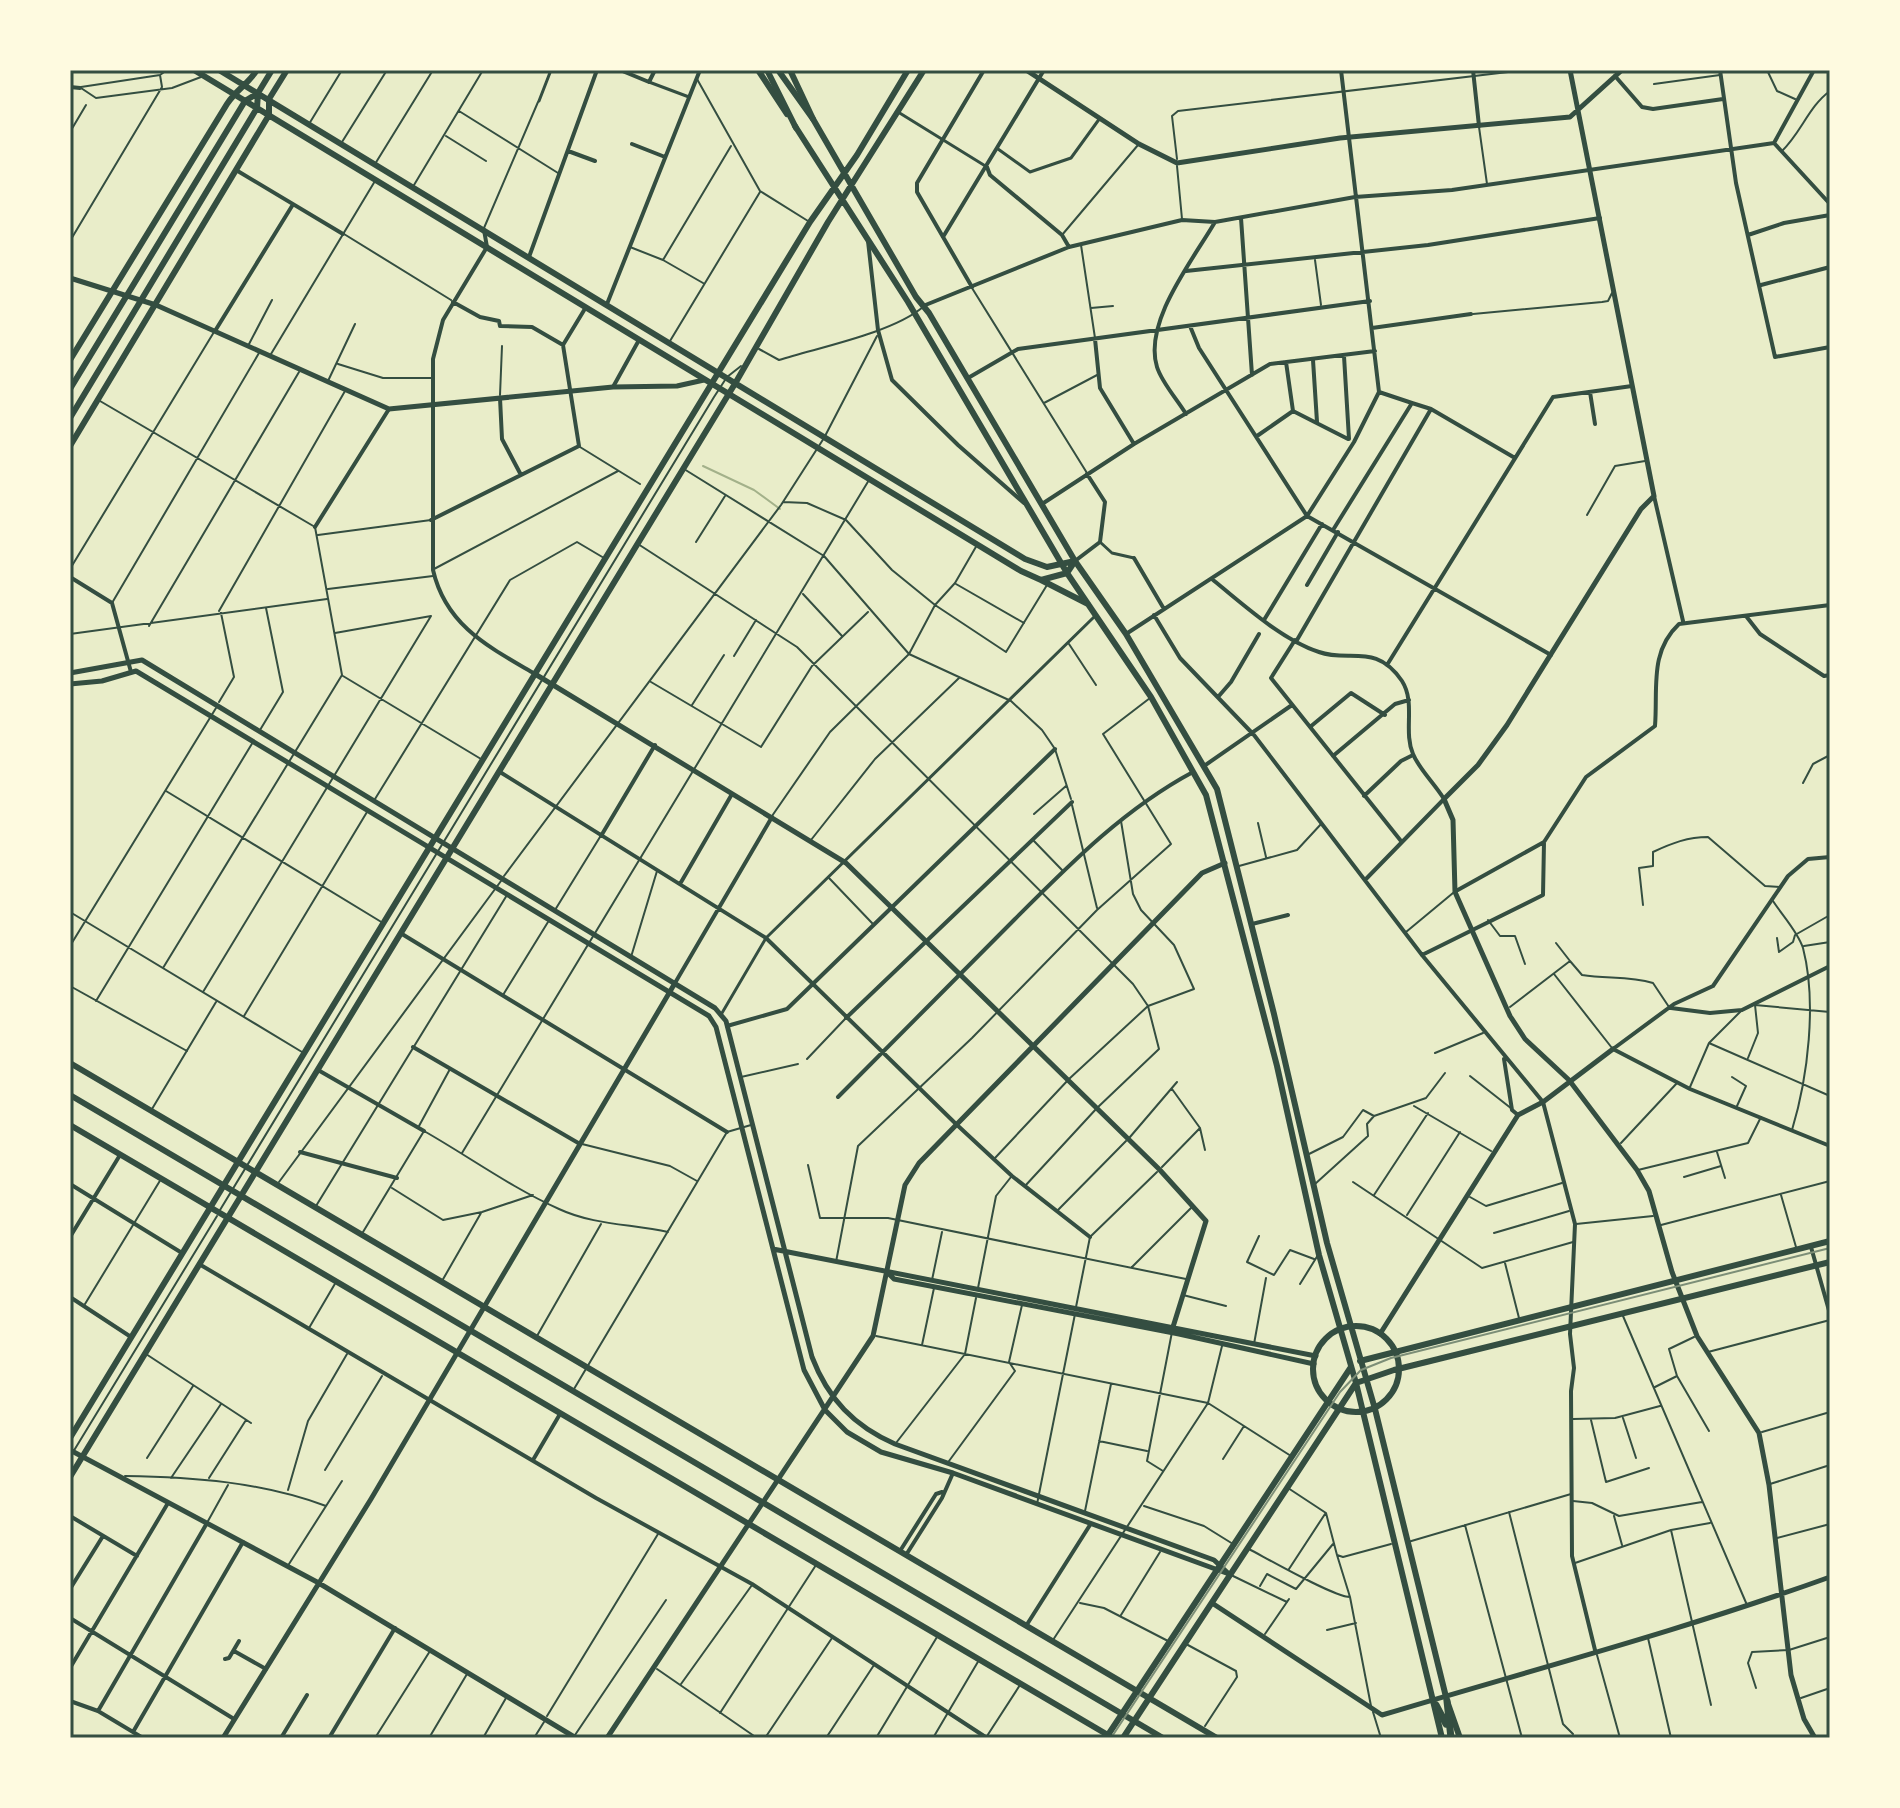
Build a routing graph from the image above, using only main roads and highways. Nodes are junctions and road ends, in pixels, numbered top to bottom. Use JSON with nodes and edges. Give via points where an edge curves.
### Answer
{"nodes":[{"id":1,"x":194,"y":70,"type":"edge"},
{"id":2,"x":219,"y":70,"type":"edge"},
{"id":3,"x":257,"y":70,"type":"edge"},
{"id":4,"x":272,"y":70,"type":"edge"},
{"id":5,"x":287,"y":70,"type":"edge"},
{"id":6,"x":758,"y":70,"type":"edge"},
{"id":7,"x":767,"y":70,"type":"edge"},
{"id":8,"x":778,"y":70,"type":"edge"},
{"id":9,"x":790,"y":70,"type":"edge"},
{"id":10,"x":908,"y":70,"type":"edge"},
{"id":11,"x":924,"y":70,"type":"edge"},
{"id":12,"x":247,"y":86,"type":"junction"},
{"id":13,"x":258,"y":93,"type":"junction"},
{"id":14,"x":234,"y":94,"type":"junction"},
{"id":15,"x":269,"y":99,"type":"junction"},
{"id":16,"x":245,"y":101,"type":"junction"},
{"id":17,"x":257,"y":108,"type":"junction"},
{"id":18,"x":269,"y":115,"type":"junction"},
{"id":19,"x":813,"y":119,"type":"junction"},
{"id":20,"x":796,"y":128,"type":"junction"},
{"id":21,"x":844,"y":172,"type":"junction"},
{"id":22,"x":833,"y":187,"type":"junction"},
{"id":23,"x":851,"y":187,"type":"junction"},
{"id":24,"x":842,"y":200,"type":"junction"},
{"id":25,"x":70,"y":360,"type":"edge"},
{"id":26,"x":719,"y":372,"type":"junction"},
{"id":27,"x":713,"y":382,"type":"junction"},
{"id":28,"x":736,"y":382,"type":"junction"},
{"id":29,"x":70,"y":389,"type":"edge"},
{"id":30,"x":729,"y":392,"type":"junction"},
{"id":31,"x":70,"y":418,"type":"edge"},
{"id":32,"x":70,"y":446,"type":"edge"},
{"id":33,"x":1075,"y":561,"type":"junction"},
{"id":34,"x":1061,"y":563,"type":"junction"},
{"id":35,"x":1067,"y":573,"type":"junction"},
{"id":36,"x":1044,"y":582,"type":"junction"},
{"id":37,"x":1090,"y":605,"type":"junction"},
{"id":38,"x":70,"y":1063,"type":"edge"},
{"id":39,"x":70,"y":1095,"type":"edge"},
{"id":40,"x":70,"y":1125,"type":"edge"},
{"id":41,"x":238,"y":1162,"type":"junction"},
{"id":42,"x":255,"y":1172,"type":"junction"},
{"id":43,"x":224,"y":1185,"type":"junction"},
{"id":44,"x":241,"y":1195,"type":"junction"},
{"id":45,"x":210,"y":1207,"type":"junction"},
{"id":46,"x":228,"y":1217,"type":"junction"},
{"id":47,"x":1830,"y":1241,"type":"edge"},
{"id":48,"x":1830,"y":1262,"type":"edge"},
{"id":49,"x":1352,"y":1325,"type":"junction"},
{"id":50,"x":1340,"y":1329,"type":"junction"},
{"id":51,"x":1394,"y":1350,"type":"junction"},
{"id":52,"x":1361,"y":1361,"type":"junction"},
{"id":53,"x":1351,"y":1368,"type":"junction"},
{"id":54,"x":1399,"y":1369,"type":"junction"},
{"id":55,"x":1365,"y":1378,"type":"junction"},
{"id":56,"x":1356,"y":1383,"type":"junction"},
{"id":57,"x":1328,"y":1401,"type":"junction"},
{"id":58,"x":1339,"y":1409,"type":"junction"},
{"id":59,"x":1375,"y":1409,"type":"junction"},
{"id":60,"x":1363,"y":1412,"type":"junction"},
{"id":61,"x":70,"y":1438,"type":"edge"},
{"id":62,"x":70,"y":1477,"type":"edge"},
{"id":63,"x":1137,"y":1691,"type":"junction"},
{"id":64,"x":1149,"y":1698,"type":"junction"},
{"id":65,"x":1447,"y":1699,"type":"junction"},
{"id":66,"x":1435,"y":1702,"type":"junction"},
{"id":67,"x":1122,"y":1714,"type":"junction"},
{"id":68,"x":1134,"y":1721,"type":"junction"},
{"id":69,"x":1450,"y":1734,"type":"edge"},
{"id":70,"x":1109,"y":1737,"type":"edge"},
{"id":71,"x":1123,"y":1738,"type":"edge"},
{"id":72,"x":1163,"y":1738,"type":"edge"},
{"id":73,"x":1217,"y":1738,"type":"edge"},
{"id":74,"x":1442,"y":1738,"type":"edge"},
{"id":75,"x":1460,"y":1738,"type":"edge"}],
"edges":[{"from":1,"to":14,"type":"main road"},
{"from":2,"to":12,"type":"main road"},
{"from":3,"to":12,"type":"main road"},
{"from":4,"to":13,"type":"main road"},
{"from":5,"to":15,"type":"main road"},
{"from":6,"to":20,"type":"main road"},
{"from":7,"to":20,"type":"main road"},
{"from":8,"to":19,"type":"main road"},
{"from":9,"to":19,"type":"main road"},
{"from":10,"to":21,"type":"main road"},
{"from":11,"to":23,"type":"main road"},
{"from":12,"to":13,"type":"main road"},
{"from":12,"to":14,"type":"main road"},
{"from":13,"to":15,"type":"main road"},
{"from":13,"to":16,"type":"main road"},
{"from":13,"to":17,"type":"main road"},
{"from":14,"to":16,"type":"main road"},
{"from":14,"to":25,"type":"main road"},
{"from":15,"to":18,"type":"main road"},
{"from":15,"to":26,"type":"main road"},
{"from":16,"to":17,"type":"main road"},
{"from":16,"to":29,"type":"main road"},
{"from":17,"to":18,"type":"main road"},
{"from":17,"to":31,"type":"main road"},
{"from":18,"to":27,"type":"main road"},
{"from":18,"to":32,"type":"main road"},
{"from":19,"to":21,"type":"main road"},
{"from":20,"to":22,"type":"main road"},
{"from":21,"to":22,"type":"main road"},
{"from":21,"to":23,"type":"main road"},
{"from":22,"to":24,"type":"main road"},
{"from":22,"to":26,"type":"main road"},
{"from":23,"to":24,"type":"main road"},
{"from":23,"to":33,"type":"main road"},
{"from":24,"to":28,"type":"main road"},
{"from":24,"to":34,"type":"main road"},
{"from":26,"to":27,"type":"main road"},
{"from":26,"to":28,"type":"main road"},
{"from":27,"to":30,"type":"main road"},
{"from":27,"to":41,"type":"main road"},
{"from":28,"to":30,"type":"main road"},
{"from":28,"to":34,"type":"main road","via":[[1036,565]]},
{"from":30,"to":36,"type":"main road"},
{"from":30,"to":42,"type":"main road"},
{"from":33,"to":34,"type":"main road"},
{"from":33,"to":35,"type":"main road"},
{"from":33,"to":49,"type":"main road","via":[[1126,634],[1217,789],[1327,1243]]},
{"from":34,"to":35,"type":"main road"},
{"from":35,"to":36,"type":"main road"},
{"from":35,"to":37,"type":"main road"},
{"from":36,"to":37,"type":"main road"},
{"from":37,"to":50,"type":"main road","via":[[1195,771],[1213,816],[1316,1257]]},
{"from":38,"to":41,"type":"main road"},
{"from":39,"to":43,"type":"main road"},
{"from":40,"to":45,"type":"main road"},
{"from":41,"to":42,"type":"main road"},
{"from":41,"to":43,"type":"main road"},
{"from":42,"to":44,"type":"main road"},
{"from":42,"to":63,"type":"main road"},
{"from":43,"to":44,"type":"main road"},
{"from":43,"to":45,"type":"main road"},
{"from":44,"to":46,"type":"main road"},
{"from":44,"to":67,"type":"main road"},
{"from":45,"to":46,"type":"main road"},
{"from":45,"to":61,"type":"main road"},
{"from":46,"to":62,"type":"main road"},
{"from":46,"to":70,"type":"main road"},
{"from":47,"to":51,"type":"main road"},
{"from":48,"to":54,"type":"main road"},
{"from":49,"to":50,"type":"main road"},
{"from":49,"to":51,"type":"main road","via":[[1380,1334]]},
{"from":49,"to":52,"type":"main road"},
{"from":50,"to":53,"type":"main road"},
{"from":50,"to":57,"type":"main road","via":[[1323,1342],[1314,1364],[1317,1384]]},
{"from":51,"to":52,"type":"main road"},
{"from":51,"to":54,"type":"main road"},
{"from":52,"to":53,"type":"main road"},
{"from":52,"to":55,"type":"main road"},
{"from":53,"to":56,"type":"main road"},
{"from":53,"to":57,"type":"main road"},
{"from":54,"to":55,"type":"main road"},
{"from":54,"to":59,"type":"main road","via":[[1394,1390]]},
{"from":55,"to":56,"type":"main road"},
{"from":55,"to":59,"type":"main road"},
{"from":56,"to":58,"type":"main road"},
{"from":56,"to":60,"type":"main road"},
{"from":57,"to":58,"type":"main road"},
{"from":57,"to":63,"type":"main road"},
{"from":58,"to":60,"type":"main road"},
{"from":58,"to":64,"type":"main road"},
{"from":59,"to":60,"type":"main road"},
{"from":59,"to":65,"type":"main road"},
{"from":60,"to":66,"type":"main road"},
{"from":63,"to":64,"type":"main road"},
{"from":63,"to":67,"type":"main road"},
{"from":64,"to":68,"type":"main road"},
{"from":64,"to":73,"type":"main road"},
{"from":65,"to":69,"type":"highway"},
{"from":65,"to":75,"type":"main road"},
{"from":66,"to":69,"type":"highway"},
{"from":66,"to":74,"type":"main road"},
{"from":67,"to":68,"type":"main road"},
{"from":67,"to":70,"type":"main road"},
{"from":68,"to":71,"type":"main road"},
{"from":68,"to":72,"type":"main road"}]}
